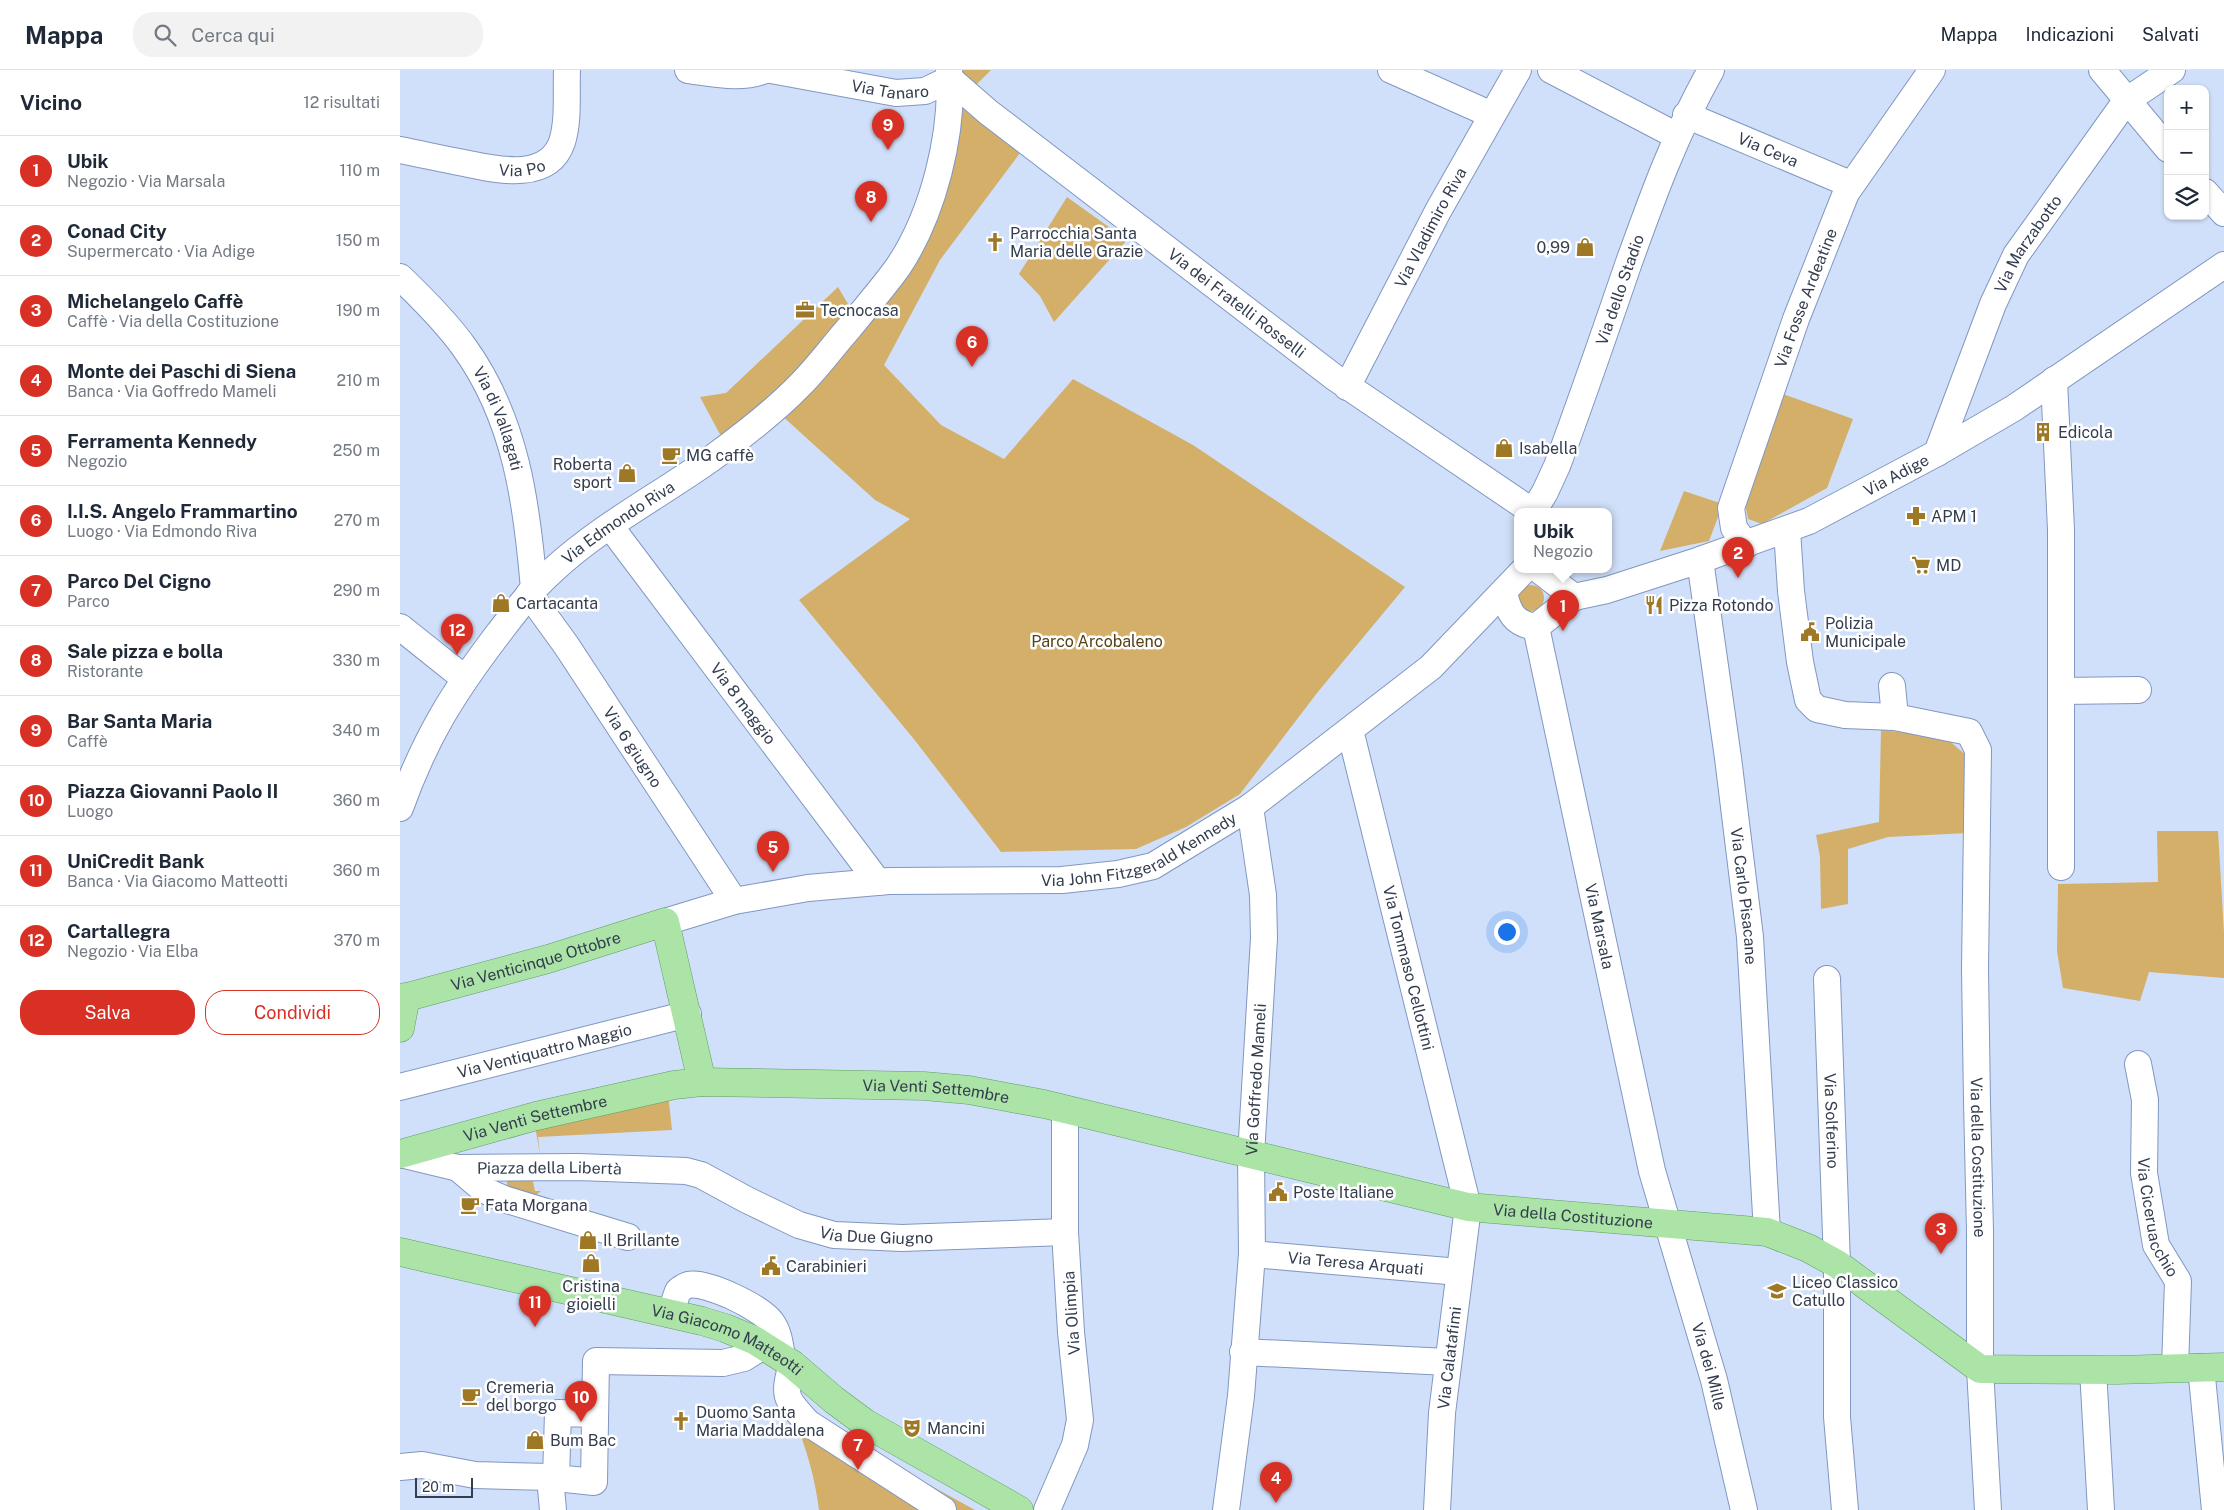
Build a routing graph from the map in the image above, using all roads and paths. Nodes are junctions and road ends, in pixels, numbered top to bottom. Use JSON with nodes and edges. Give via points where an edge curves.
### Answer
{"nodes":[{"id":1,"x":567,"y":70,"type":"edge"},
{"id":2,"x":688,"y":70,"type":"edge"},
{"id":3,"x":765,"y":70,"type":"edge"},
{"id":4,"x":771,"y":70,"type":"edge"},
{"id":5,"x":1391,"y":70,"type":"edge"},
{"id":6,"x":1518,"y":70,"type":"edge"},
{"id":7,"x":1551,"y":70,"type":"edge"},
{"id":8,"x":1711,"y":70,"type":"edge"},
{"id":9,"x":1932,"y":70,"type":"edge"},
{"id":10,"x":2102,"y":70,"type":"edge"},
{"id":11,"x":2172,"y":70,"type":"edge"},
{"id":12,"x":951,"y":73,"type":"edge"},
{"id":13,"x":2126,"y":101,"type":"junction"},
{"id":14,"x":1492,"y":115,"type":"junction"},
{"id":15,"x":1682,"y":126,"type":"junction"},
{"id":16,"x":2164,"y":144,"type":"edge"},
{"id":17,"x":400,"y":150,"type":"edge"},
{"id":18,"x":1850,"y":184,"type":"junction"},
{"id":19,"x":2209,"y":196,"type":"edge"},
{"id":20,"x":2224,"y":213,"type":"edge"},
{"id":21,"x":2224,"y":264,"type":"edge"},
{"id":22,"x":400,"y":277,"type":"edge"},
{"id":23,"x":2054,"y":380,"type":"junction"},
{"id":24,"x":1347,"y":387,"type":"junction"},
{"id":25,"x":1937,"y":453,"type":"junction"},
{"id":26,"x":1527,"y":508,"type":"edge"},
{"id":27,"x":1535,"y":508,"type":"edge"},
{"id":28,"x":610,"y":526,"type":"junction"},
{"id":29,"x":1788,"y":530,"type":"junction"},
{"id":30,"x":1746,"y":545,"type":"junction"},
{"id":31,"x":1700,"y":560,"type":"junction"},
{"id":32,"x":1521,"y":573,"type":"edge"},
{"id":33,"x":1543,"y":573,"type":"edge"},
{"id":34,"x":532,"y":591,"type":"junction"},
{"id":35,"x":1504,"y":592,"type":"junction"},
{"id":36,"x":1574,"y":597,"type":"junction"},
{"id":37,"x":400,"y":626,"type":"edge"},
{"id":38,"x":1536,"y":627,"type":"junction"},
{"id":39,"x":464,"y":678,"type":"junction"},
{"id":40,"x":1892,"y":686,"type":"dead end"},
{"id":41,"x":2138,"y":690,"type":"dead end"},
{"id":42,"x":2061,"y":692,"type":"junction"},
{"id":43,"x":1895,"y":717,"type":"junction"},
{"id":44,"x":1350,"y":730,"type":"junction"},
{"id":45,"x":1250,"y":807,"type":"junction"},
{"id":46,"x":400,"y":808,"type":"edge"},
{"id":47,"x":2061,"y":867,"type":"dead end"},
{"id":48,"x":878,"y":882,"type":"junction"},
{"id":49,"x":734,"y":901,"type":"junction"},
{"id":50,"x":665,"y":922,"type":"junction"},
{"id":51,"x":1827,"y":979,"type":"dead end"},
{"id":52,"x":402,"y":997,"type":"edge"},
{"id":53,"x":688,"y":1014,"type":"junction"},
{"id":54,"x":400,"y":1028,"type":"edge"},
{"id":55,"x":2138,"y":1064,"type":"dead end"},
{"id":56,"x":702,"y":1082,"type":"junction"},
{"id":57,"x":400,"y":1087,"type":"edge"},
{"id":58,"x":1065,"y":1109,"type":"junction"},
{"id":59,"x":400,"y":1154,"type":"edge"},
{"id":60,"x":1251,"y":1155,"type":"junction"},
{"id":61,"x":458,"y":1168,"type":"junction"},
{"id":62,"x":701,"y":1175,"type":"joint"},
{"id":63,"x":1468,"y":1206,"type":"junction"},
{"id":64,"x":1669,"y":1224,"type":"junction"},
{"id":65,"x":1065,"y":1232,"type":"junction"},
{"id":66,"x":1767,"y":1232,"type":"junction"},
{"id":67,"x":628,"y":1236,"type":"dead end"},
{"id":68,"x":400,"y":1252,"type":"edge"},
{"id":69,"x":1252,"y":1254,"type":"junction"},
{"id":70,"x":1836,"y":1264,"type":"junction"},
{"id":71,"x":1460,"y":1272,"type":"junction"},
{"id":72,"x":1243,"y":1352,"type":"junction"},
{"id":73,"x":779,"y":1356,"type":"junction"},
{"id":74,"x":1448,"y":1362,"type":"junction"},
{"id":75,"x":1980,"y":1368,"type":"junction"},
{"id":76,"x":2200,"y":1368,"type":"edge"},
{"id":77,"x":2093,"y":1370,"type":"junction"},
{"id":78,"x":595,"y":1414,"type":"dead end"},
{"id":79,"x":400,"y":1466,"type":"edge"},
{"id":80,"x":552,"y":1510,"type":"edge"},
{"id":81,"x":943,"y":1510,"type":"edge"},
{"id":82,"x":1019,"y":1510,"type":"edge"},
{"id":83,"x":1047,"y":1510,"type":"edge"},
{"id":84,"x":1226,"y":1510,"type":"edge"},
{"id":85,"x":1438,"y":1510,"type":"edge"},
{"id":86,"x":1744,"y":1510,"type":"edge"},
{"id":87,"x":1845,"y":1510,"type":"edge"},
{"id":88,"x":1988,"y":1510,"type":"edge"},
{"id":89,"x":2101,"y":1510,"type":"edge"},
{"id":90,"x":2215,"y":1510,"type":"edge"}],
"edges":[{"from":1,"to":17,"type":"street","name":"Via Po","via":[[562,142],[556,154],[542,164],[518,170],[499,170]]},
{"from":2,"to":3,"type":"street","via":[[736,75]]},
{"from":4,"to":12,"type":"street","name":"Via Tanaro","via":[[896,93],[925,91]]},
{"from":5,"to":14,"type":"street"},
{"from":6,"to":14,"type":"street","name":"Via Vladimiro Riva"},
{"from":7,"to":15,"type":"street","name":"Via Ceva"},
{"from":8,"to":15,"type":"street","name":"Via dello Stadio"},
{"from":9,"to":18,"type":"street","name":"Via Fosse Ardeatine"},
{"from":10,"to":13,"type":"street"},
{"from":11,"to":13,"type":"street","name":"Via Marzabotto"},
{"from":12,"to":24,"type":"street","name":"Via dei Fratelli Rosselli","via":[[1004,124]]},
{"from":12,"to":28,"type":"street","name":"Via Edmondo Riva","via":[[945,139],[932,192],[909,247],[888,279],[790,395],[714,456]]},
{"from":13,"to":16,"type":"street"},
{"from":13,"to":25,"type":"street","name":"Via Marzabotto","via":[[2016,254],[1993,304]]},
{"from":14,"to":24,"type":"street","name":"Via Vladimiro Riva","via":[[1430,225]]},
{"from":15,"to":18,"type":"street","name":"Via Ceva"},
{"from":15,"to":27,"type":"street","name":"Via dello Stadio","via":[[1649,206],[1557,466]]},
{"from":18,"to":30,"type":"street","name":"Via Fosse Ardeatine","via":[[1796,319],[1733,501],[1731,517],[1734,528]]},
{"from":19,"to":20,"type":"street"},
{"from":21,"to":23,"type":"street","name":"Via Adige"},
{"from":22,"to":34,"type":"street","name":"Via di Vallagati","via":[[464,346],[499,408],[522,486],[529,532]]},
{"from":23,"to":25,"type":"street","name":"Via Adige","via":[[2014,408]]},
{"from":23,"to":42,"type":"street","via":[[2061,530]]},
{"from":24,"to":26,"type":"street","name":"Via dei Fratelli Rosselli"},
{"from":25,"to":29,"type":"street","name":"Via Adige"},
{"from":28,"to":34,"type":"street","name":"Via Edmondo Riva","via":[[571,554]]},
{"from":28,"to":48,"type":"street","name":"Via 8 maggio"},
{"from":29,"to":30,"type":"street","name":"Via Adige"},
{"from":29,"to":43,"type":"street","name":"Via della Costituzione","via":[[1791,591],[1808,700],[1817,709],[1845,715]]},
{"from":30,"to":31,"type":"street","name":"Via Adige"},
{"from":31,"to":36,"type":"street","name":"Via Adige","via":[[1607,590]]},
{"from":31,"to":66,"type":"street","name":"Via Carlo Pisacane","via":[[1750,937]]},
{"from":32,"to":35,"type":"street","name":"Via John Fitzgerald Kennedy"},
{"from":33,"to":36,"type":"street"},
{"from":34,"to":39,"type":"street","name":"Via Edmondo Riva"},
{"from":34,"to":49,"type":"street","name":"Via 6 giugno"},
{"from":35,"to":38,"type":"street","via":[[1508,610],[1515,620]]},
{"from":35,"to":44,"type":"street","name":"Via John Fitzgerald Kennedy","via":[[1431,667]]},
{"from":36,"to":38,"type":"street"},
{"from":37,"to":39,"type":"street"},
{"from":38,"to":64,"type":"street","name":"Via Marsala","via":[[1652,1171]]},
{"from":39,"to":46,"type":"street","name":"Via Edmondo Riva","via":[[432,732]]},
{"from":40,"to":43,"type":"street"},
{"from":41,"to":42,"type":"street"},
{"from":42,"to":47,"type":"street"},
{"from":43,"to":75,"type":"street","name":"Via della Costituzione","via":[[1969,732],[1978,750],[1975,969]]},
{"from":44,"to":45,"type":"street","name":"Via John Fitzgerald Kennedy"},
{"from":44,"to":63,"type":"street","name":"Via Tommaso Cellottini"},
{"from":45,"to":48,"type":"street","name":"Via John Fitzgerald Kennedy","via":[[1161,862],[1131,872],[1043,881]]},
{"from":45,"to":60,"type":"street","name":"Via Goffredo Mameli","via":[[1264,915]]},
{"from":48,"to":49,"type":"street","name":"Via John Fitzgerald Kennedy","via":[[808,888]]},
{"from":49,"to":50,"type":"street","name":"Via John Fitzgerald Kennedy"},
{"from":50,"to":52,"type":"main road","name":"Via Venticinque Ottobre","via":[[557,956]]},
{"from":50,"to":53,"type":"main road"},
{"from":51,"to":70,"type":"street","name":"Via Solferino"},
{"from":52,"to":54,"type":"main road"},
{"from":53,"to":56,"type":"main road"},
{"from":53,"to":57,"type":"street","name":"Via Ventiquattro Maggio"},
{"from":55,"to":76,"type":"street","name":"Via Ciceruacchio","via":[[2145,1100],[2144,1173],[2156,1245],[2178,1281]]},
{"from":56,"to":58,"type":"main road","name":"Via Venti Settembre","via":[[950,1088]]},
{"from":56,"to":59,"type":"main road","name":"Via Venti Settembre","via":[[674,1084],[573,1107]]},
{"from":58,"to":60,"type":"main road","name":"Via Venti Settembre"},
{"from":58,"to":65,"type":"street","name":"Via Olimpia"},
{"from":59,"to":61,"type":"street","name":"Piazza della Libertà"},
{"from":60,"to":63,"type":"main road","name":"Via Venti Settembre"},
{"from":60,"to":69,"type":"street","name":"Via Goffredo Mameli"},
{"from":61,"to":62,"type":"street","name":"Piazza della Libertà","via":[[654,1168]]},
{"from":61,"to":67,"type":"street","via":[[484,1190],[504,1199]]},
{"from":62,"to":65,"type":"street","name":"Via Due Giugno","via":[[799,1225],[844,1236],[924,1238]]},
{"from":63,"to":64,"type":"main road","name":"Via della Costituzione"},
{"from":63,"to":71,"type":"street","name":"Via Calatafimi"},
{"from":64,"to":66,"type":"main road","name":"Via della Costituzione"},
{"from":64,"to":86,"type":"street","name":"Via dei Mille","via":[[1714,1380]]},
{"from":65,"to":83,"type":"street","name":"Via Olimpia","via":[[1080,1420],[1075,1445]]},
{"from":66,"to":70,"type":"main road","name":"Via della Costituzione","via":[[1793,1241]]},
{"from":68,"to":73,"type":"main road","name":"Via Giacomo Matteotti","via":[[725,1328]]},
{"from":69,"to":71,"type":"street","name":"Via Teresa Arquati"},
{"from":69,"to":72,"type":"street","name":"Via Goffredo Mameli"},
{"from":70,"to":75,"type":"main road","name":"Via della Costituzione"},
{"from":70,"to":87,"type":"street","name":"Via Solferino","via":[[1837,1417]]},
{"from":71,"to":74,"type":"street","name":"Via Calatafimi"},
{"from":72,"to":74,"type":"street"},
{"from":72,"to":84,"type":"street","name":"Via Goffredo Mameli","via":[[1241,1396]]},
{"from":73,"to":78,"type":"street","via":[[723,1363],[596,1361]]},
{"from":73,"to":81,"type":"street","via":[[791,1405],[808,1423]]},
{"from":73,"to":82,"type":"main road","name":"Via Giacomo Matteotti","via":[[860,1419]]},
{"from":74,"to":85,"type":"street","name":"Via Calatafimi","via":[[1442,1413]]},
{"from":75,"to":77,"type":"main road"},
{"from":75,"to":88,"type":"street"},
{"from":76,"to":77,"type":"main road"},
{"from":76,"to":90,"type":"street","name":"Via Ciceruacchio"},
{"from":77,"to":89,"type":"street"},
{"from":79,"to":80,"type":"street","via":[[422,1465],[475,1475],[550,1477]]}]}
